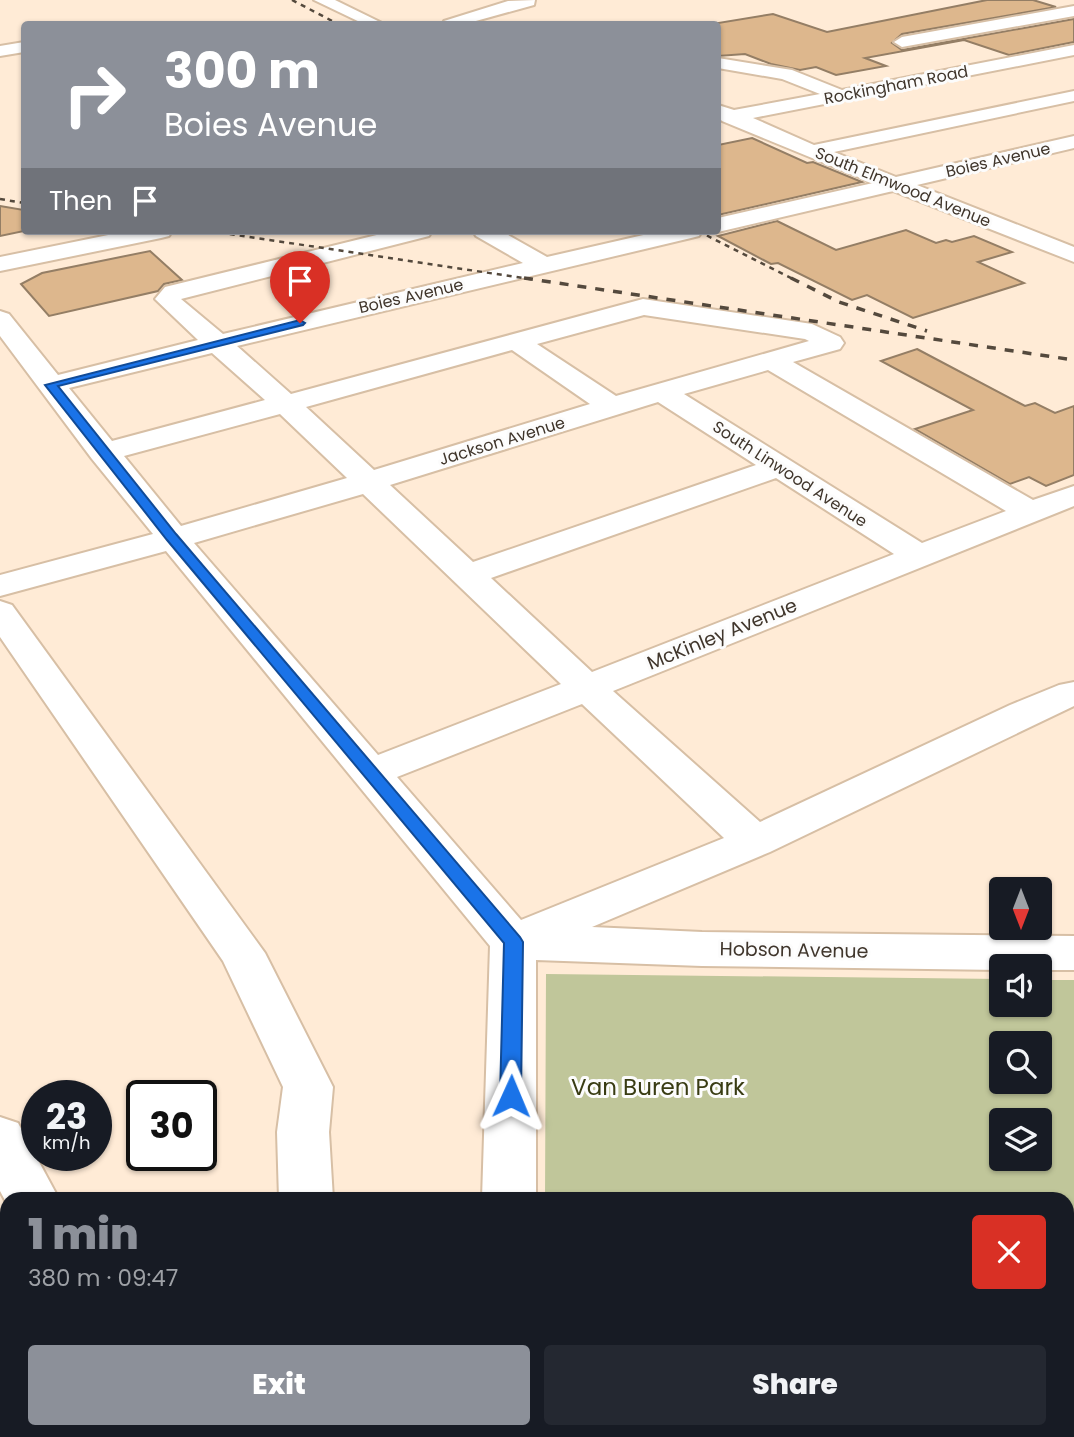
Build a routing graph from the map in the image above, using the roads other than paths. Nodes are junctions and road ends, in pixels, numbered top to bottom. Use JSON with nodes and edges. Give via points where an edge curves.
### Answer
{"nodes":[{"id":1,"x":322,"y":0,"type":"edge"},
{"id":2,"x":534,"y":1,"type":"edge"},
{"id":3,"x":1074,"y":11,"type":"edge"},
{"id":4,"x":369,"y":21,"type":"edge"},
{"id":5,"x":460,"y":21,"type":"edge"},
{"id":6,"x":934,"y":36,"type":"junction"},
{"id":7,"x":902,"y":42,"type":"dead end"},
{"id":8,"x":21,"y":48,"type":"edge"},
{"id":9,"x":1074,"y":50,"type":"edge"},
{"id":10,"x":0,"y":51,"type":"edge"},
{"id":11,"x":1016,"y":61,"type":"junction"},
{"id":12,"x":721,"y":63,"type":"edge"},
{"id":13,"x":928,"y":64,"type":"dead end"},
{"id":14,"x":1051,"y":72,"type":"dead end"},
{"id":15,"x":953,"y":74,"type":"junction"},
{"id":16,"x":842,"y":96,"type":"junction"},
{"id":17,"x":1074,"y":96,"type":"edge"},
{"id":18,"x":725,"y":120,"type":"edge"},
{"id":19,"x":1074,"y":142,"type":"edge"},
{"id":20,"x":812,"y":151,"type":"junction"},
{"id":21,"x":896,"y":184,"type":"junction"},
{"id":22,"x":721,"y":224,"type":"edge"},
{"id":23,"x":1061,"y":227,"type":"dead end"},
{"id":24,"x":1011,"y":230,"type":"junction"},
{"id":25,"x":142,"y":235,"type":"edge"},
{"id":26,"x":382,"y":235,"type":"edge"},
{"id":27,"x":491,"y":235,"type":"edge"},
{"id":28,"x":674,"y":235,"type":"edge"},
{"id":29,"x":344,"y":239,"type":"edge"},
{"id":30,"x":1074,"y":255,"type":"edge"},
{"id":31,"x":0,"y":264,"type":"edge"},
{"id":32,"x":544,"y":265,"type":"junction"},
{"id":33,"x":0,"y":319,"type":"edge"},
{"id":34,"x":516,"y":341,"type":"junction"},
{"id":35,"x":219,"y":343,"type":"junction"},
{"id":36,"x":772,"y":361,"type":"junction"},
{"id":37,"x":50,"y":385,"type":"junction"},
{"id":38,"x":662,"y":392,"type":"junction"},
{"id":39,"x":285,"y":404,"type":"junction"},
{"id":40,"x":612,"y":406,"type":"junction"},
{"id":41,"x":103,"y":453,"type":"junction"},
{"id":42,"x":780,"y":467,"type":"junction"},
{"id":43,"x":368,"y":482,"type":"junction"},
{"id":44,"x":1074,"y":495,"type":"edge"},
{"id":45,"x":1031,"y":512,"type":"junction"},
{"id":46,"x":172,"y":537,"type":"junction"},
{"id":47,"x":919,"y":556,"type":"junction"},
{"id":48,"x":467,"y":575,"type":"junction"},
{"id":49,"x":0,"y":586,"type":"edge"},
{"id":50,"x":0,"y":612,"type":"edge"},
{"id":51,"x":586,"y":687,"type":"junction"},
{"id":52,"x":1073,"y":688,"type":"edge"},
{"id":53,"x":370,"y":773,"type":"junction"},
{"id":54,"x":755,"y":842,"type":"junction"},
{"id":55,"x":513,"y":942,"type":"junction"},
{"id":56,"x":1074,"y":953,"type":"edge"},
{"id":57,"x":0,"y":1139,"type":"edge"},
{"id":58,"x":28,"y":1192,"type":"edge"},
{"id":59,"x":306,"y":1192,"type":"edge"},
{"id":60,"x":509,"y":1192,"type":"edge"}],
"edges":[{"from":1,"to":4,"type":"street"},
{"from":2,"to":5,"type":"street"},
{"from":3,"to":6,"type":"street"},
{"from":6,"to":7,"type":"street"},
{"from":6,"to":11,"type":"street"},
{"from":8,"to":10,"type":"street"},
{"from":9,"to":11,"type":"street","name":"Rockingham Road"},
{"from":11,"to":14,"type":"street"},
{"from":11,"to":15,"type":"street","name":"Rockingham Road"},
{"from":12,"to":16,"type":"street","via":[[786,74]]},
{"from":13,"to":15,"type":"street"},
{"from":15,"to":16,"type":"street","name":"Rockingham Road"},
{"from":16,"to":18,"type":"street","name":"Rockingham Road"},
{"from":17,"to":20,"type":"street"},
{"from":18,"to":20,"type":"street","name":"South Elmwood Avenue"},
{"from":19,"to":21,"type":"street","name":"Boies Avenue"},
{"from":20,"to":21,"type":"street","name":"South Elmwood Avenue"},
{"from":21,"to":22,"type":"street","name":"Boies Avenue"},
{"from":21,"to":24,"type":"street","name":"South Elmwood Avenue"},
{"from":23,"to":24,"type":"street"},
{"from":24,"to":30,"type":"street","name":"South Elmwood Avenue"},
{"from":25,"to":31,"type":"street"},
{"from":26,"to":29,"type":"street"},
{"from":27,"to":32,"type":"street"},
{"from":28,"to":32,"type":"street","name":"Boies Avenue"},
{"from":29,"to":35,"type":"street","via":[[174,292],[167,299]]},
{"from":32,"to":35,"type":"street","name":"Boies Avenue"},
{"from":33,"to":37,"type":"street"},
{"from":34,"to":36,"type":"street","name":"Jackson Avenue","via":[[651,307],[812,332],[831,343]]},
{"from":34,"to":39,"type":"street"},
{"from":34,"to":40,"type":"street"},
{"from":35,"to":37,"type":"street","name":"Boies Avenue"},
{"from":35,"to":39,"type":"street"},
{"from":36,"to":38,"type":"street","name":"Jackson Avenue"},
{"from":36,"to":45,"type":"street"},
{"from":37,"to":41,"type":"street"},
{"from":38,"to":40,"type":"street","name":"Jackson Avenue"},
{"from":38,"to":42,"type":"street","name":"South Linwood Avenue"},
{"from":39,"to":41,"type":"street"},
{"from":39,"to":43,"type":"street"},
{"from":40,"to":43,"type":"street","name":"Jackson Avenue"},
{"from":41,"to":46,"type":"street"},
{"from":42,"to":47,"type":"street","name":"South Linwood Avenue"},
{"from":42,"to":48,"type":"street"},
{"from":43,"to":46,"type":"street","name":"Jackson Avenue"},
{"from":43,"to":48,"type":"street"},
{"from":44,"to":45,"type":"street","name":"McKinley Avenue"},
{"from":45,"to":47,"type":"street","name":"McKinley Avenue"},
{"from":46,"to":49,"type":"street","name":"Jackson Avenue"},
{"from":46,"to":53,"type":"street"},
{"from":47,"to":51,"type":"street","name":"McKinley Avenue"},
{"from":48,"to":51,"type":"street"},
{"from":50,"to":59,"type":"street","via":[[242,953],[308,1087],[303,1132]]},
{"from":51,"to":53,"type":"street","name":"McKinley Avenue"},
{"from":51,"to":54,"type":"street"},
{"from":52,"to":54,"type":"street"},
{"from":53,"to":55,"type":"street"},
{"from":54,"to":55,"type":"street"},
{"from":55,"to":56,"type":"street","name":"Hobson Avenue"},
{"from":55,"to":60,"type":"street"},
{"from":57,"to":58,"type":"street"}]}
